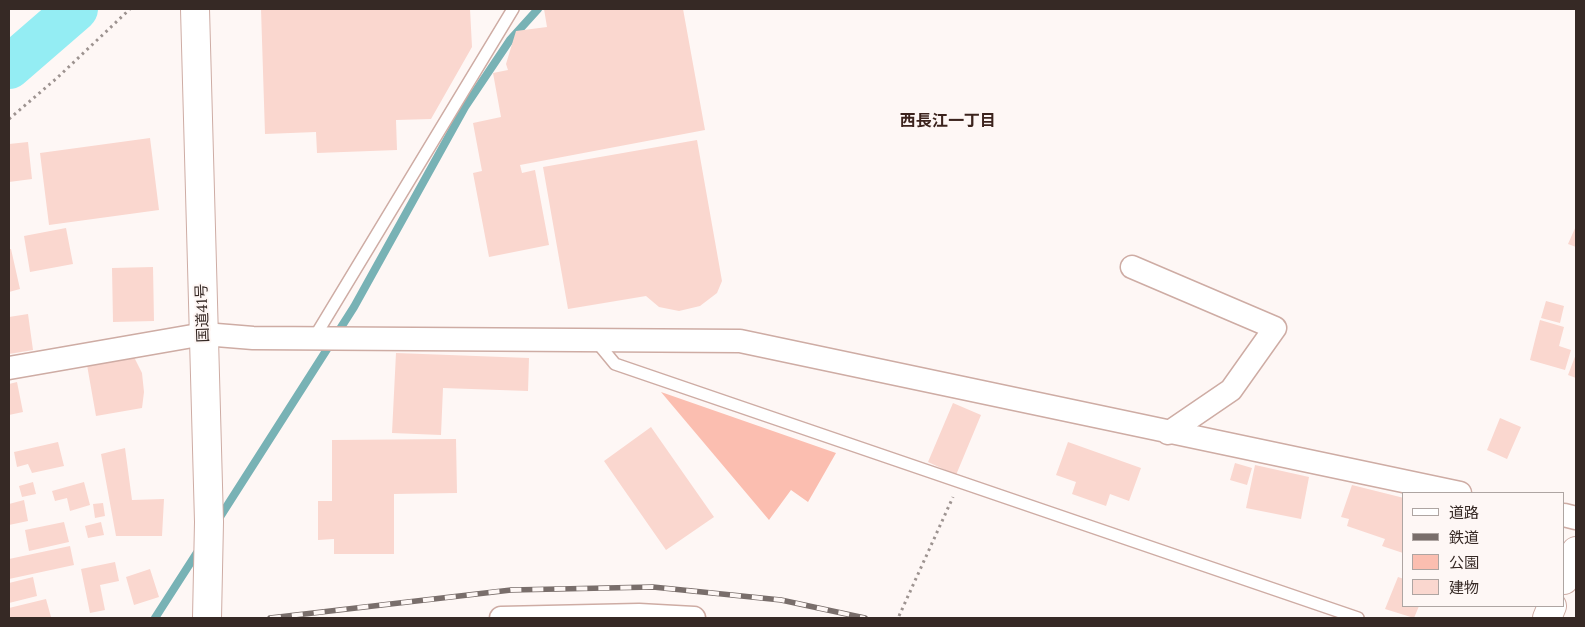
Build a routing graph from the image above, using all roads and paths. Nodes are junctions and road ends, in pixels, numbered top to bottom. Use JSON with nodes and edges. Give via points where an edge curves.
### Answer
{"nodes":[{"id":1,"x":130,"y":9,"type":"edge"},
{"id":2,"x":195,"y":9,"type":"edge"},
{"id":3,"x":513,"y":9,"type":"edge"},
{"id":4,"x":9,"y":119,"type":"edge"},
{"id":5,"x":1132,"y":267,"type":"dead end"},
{"id":6,"x":204,"y":334,"type":"junction"},
{"id":7,"x":314,"y":338,"type":"junction"},
{"id":8,"x":596,"y":341,"type":"junction"},
{"id":9,"x":9,"y":368,"type":"edge"},
{"id":10,"x":1168,"y":433,"type":"junction"},
{"id":11,"x":959,"y":483,"type":"junction"},
{"id":12,"x":1455,"y":492,"type":"edge"},
{"id":13,"x":1576,"y":551,"type":"edge"},
{"id":14,"x":1565,"y":578,"type":"edge"},
{"id":15,"x":639,"y":616,"type":"edge"},
{"id":16,"x":899,"y":616,"type":"dead end"},
{"id":17,"x":207,"y":618,"type":"edge"},
{"id":18,"x":501,"y":618,"type":"edge"},
{"id":19,"x":694,"y":618,"type":"edge"},
{"id":20,"x":1358,"y":618,"type":"edge"}],
"edges":[{"from":1,"to":4,"type":"path"},
{"from":2,"to":6,"type":"main road","name":"国道41号"},
{"from":3,"to":7,"type":"lane"},
{"from":5,"to":10,"type":"street","via":[[1276,328],[1231,390]]},
{"from":6,"to":7,"type":"street"},
{"from":6,"to":9,"type":"street"},
{"from":6,"to":17,"type":"main road","name":"国道41号","via":[[209,522]]},
{"from":7,"to":8,"type":"street"},
{"from":8,"to":10,"type":"street","via":[[740,341]]},
{"from":8,"to":11,"type":"lane","via":[[615,364]]},
{"from":10,"to":12,"type":"street"},
{"from":11,"to":16,"type":"path"},
{"from":11,"to":20,"type":"lane"},
{"from":13,"to":14,"type":"main road"},
{"from":15,"to":18,"type":"street"},
{"from":15,"to":19,"type":"street"}]}
